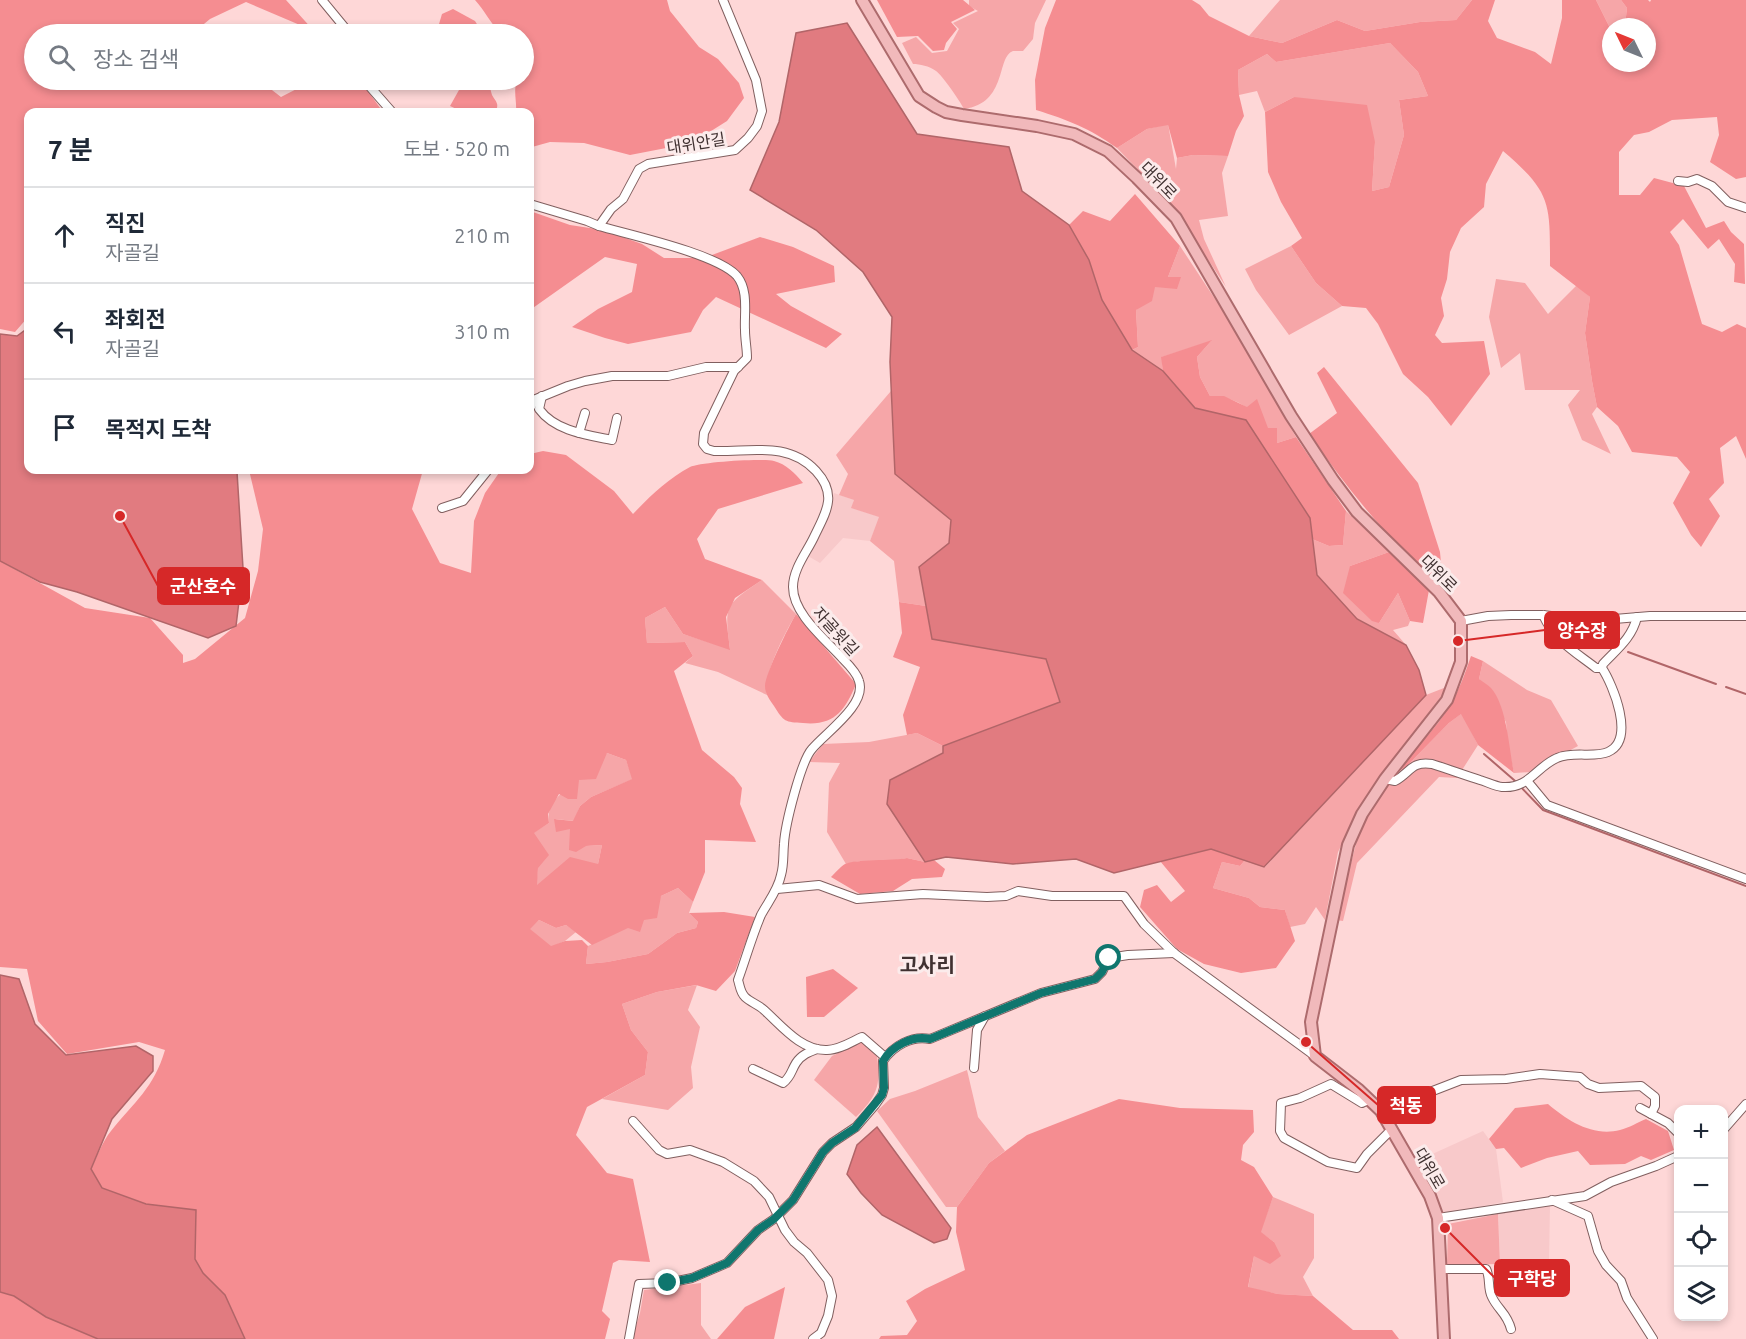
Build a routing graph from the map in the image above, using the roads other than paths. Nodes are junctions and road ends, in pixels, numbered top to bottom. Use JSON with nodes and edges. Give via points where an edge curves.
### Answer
{"nodes":[{"id":1,"x":322,"y":0,"type":"edge"},
{"id":2,"x":723,"y":0,"type":"edge"},
{"id":3,"x":862,"y":0,"type":"edge"},
{"id":4,"x":342,"y":24,"type":"edge"},
{"id":5,"x":373,"y":90,"type":"edge"},
{"id":6,"x":388,"y":108,"type":"edge"},
{"id":7,"x":1678,"y":181,"type":"dead end"},
{"id":8,"x":534,"y":205,"type":"edge"},
{"id":9,"x":1746,"y":208,"type":"edge"},
{"id":10,"x":599,"y":226,"type":"junction"},
{"id":11,"x":738,"y":367,"type":"junction"},
{"id":12,"x":542,"y":396,"type":"junction"},
{"id":13,"x":534,"y":402,"type":"edge"},
{"id":14,"x":585,"y":413,"type":"dead end"},
{"id":15,"x":617,"y":418,"type":"dead end"},
{"id":16,"x":579,"y":433,"type":"junction"},
{"id":17,"x":485,"y":474,"type":"edge"},
{"id":18,"x":442,"y":508,"type":"dead end"},
{"id":19,"x":1543,"y":615,"type":"junction"},
{"id":20,"x":1746,"y":616,"type":"edge"},
{"id":21,"x":1637,"y":617,"type":"junction"},
{"id":22,"x":1461,"y":621,"type":"junction"},
{"id":23,"x":1602,"y":669,"type":"junction"},
{"id":24,"x":1385,"y":779,"type":"junction"},
{"id":25,"x":1521,"y":783,"type":"junction"},
{"id":26,"x":1746,"y":879,"type":"edge"},
{"id":27,"x":777,"y":888,"type":"junction"},
{"id":28,"x":1174,"y":953,"type":"junction"},
{"id":29,"x":985,"y":1016,"type":"junction"},
{"id":30,"x":817,"y":1049,"type":"junction"},
{"id":31,"x":1315,"y":1056,"type":"junction"},
{"id":32,"x":885,"y":1057,"type":"junction"},
{"id":33,"x":974,"y":1068,"type":"dead end"},
{"id":34,"x":753,"y":1070,"type":"dead end"},
{"id":35,"x":1368,"y":1100,"type":"junction"},
{"id":36,"x":1746,"y":1104,"type":"edge"},
{"id":37,"x":1640,"y":1108,"type":"dead end"},
{"id":38,"x":1381,"y":1111,"type":"junction"},
{"id":39,"x":1651,"y":1114,"type":"junction"},
{"id":40,"x":633,"y":1121,"type":"dead end"},
{"id":41,"x":1728,"y":1124,"type":"edge"},
{"id":42,"x":1674,"y":1129,"type":"edge"},
{"id":43,"x":1391,"y":1130,"type":"junction"},
{"id":44,"x":1674,"y":1158,"type":"edge"},
{"id":45,"x":1551,"y":1200,"type":"junction"},
{"id":46,"x":777,"y":1215,"type":"junction"},
{"id":47,"x":1438,"y":1218,"type":"junction"},
{"id":48,"x":1442,"y":1269,"type":"junction"},
{"id":49,"x":1512,"y":1329,"type":"dead end"},
{"id":50,"x":629,"y":1339,"type":"edge"},
{"id":51,"x":813,"y":1339,"type":"edge"},
{"id":52,"x":1444,"y":1339,"type":"edge"},
{"id":53,"x":1653,"y":1339,"type":"edge"}],
"edges":[{"from":1,"to":4,"type":"street"},
{"from":2,"to":10,"type":"street","name":"대위안길","via":[[756,80],[762,111],[757,126],[735,150],[648,164],[639,169],[623,199]]},
{"from":3,"to":22,"type":"main road","name":"대위로","via":[[920,96],[946,112],[1037,126],[1084,138],[1108,152],[1176,218],[1291,416],[1333,480],[1357,513],[1439,592]]},
{"from":5,"to":6,"type":"street"},
{"from":7,"to":9,"type":"street","via":[[1696,179],[1712,186],[1728,202]]},
{"from":8,"to":10,"type":"street"},
{"from":10,"to":11,"type":"street","name":"자골윗길","via":[[695,253],[718,262],[738,277],[743,289],[747,358]]},
{"from":11,"to":12,"type":"street","via":[[706,367],[668,376],[612,376]]},
{"from":11,"to":27,"type":"street","name":"자골윗길","via":[[704,433],[703,444],[714,451],[773,451],[798,456],[826,484],[829,503],[799,565],[793,584],[794,600],[860,681],[855,703],[810,750],[802,765]]},
{"from":12,"to":13,"type":"street"},
{"from":12,"to":16,"type":"street","via":[[539,409],[546,419]]},
{"from":14,"to":16,"type":"street"},
{"from":15,"to":16,"type":"street","via":[[612,440]]},
{"from":17,"to":18,"type":"street","via":[[463,501]]},
{"from":19,"to":21,"type":"street","via":[[1591,621]]},
{"from":19,"to":22,"type":"street","via":[[1488,616]]},
{"from":19,"to":23,"type":"street","via":[[1567,647]]},
{"from":20,"to":21,"type":"street"},
{"from":21,"to":23,"type":"street","via":[[1629,638]]},
{"from":22,"to":24,"type":"main road","via":[[1461,662],[1447,700]]},
{"from":23,"to":25,"type":"street","via":[[1616,696],[1622,726],[1615,745],[1608,752],[1558,757]]},
{"from":24,"to":25,"type":"street","via":[[1395,781],[1421,762],[1503,787]]},
{"from":24,"to":31,"type":"main road","via":[[1362,813],[1348,845],[1311,1022]]},
{"from":25,"to":26,"type":"street","via":[[1547,805]]},
{"from":27,"to":28,"type":"street","via":[[819,885],[857,899],[922,894],[987,897],[1018,891],[1052,896],[1124,896],[1144,924]]},
{"from":27,"to":30,"type":"street","name":"자골윗길","via":[[760,917],[738,980],[740,990],[786,1033]]},
{"from":28,"to":29,"type":"street","via":[[1109,958],[1095,979],[1041,993]]},
{"from":28,"to":31,"type":"street"},
{"from":29,"to":32,"type":"street","via":[[930,1039],[922,1037],[896,1046]]},
{"from":29,"to":33,"type":"street","via":[[977,1030]]},
{"from":30,"to":32,"type":"street","via":[[838,1048],[862,1037]]},
{"from":30,"to":34,"type":"street","via":[[797,1061],[783,1083]]},
{"from":31,"to":35,"type":"main road","name":"대위로"},
{"from":32,"to":46,"type":"street","via":[[884,1088],[875,1106],[855,1128],[823,1152],[793,1200]]},
{"from":35,"to":38,"type":"main road","name":"대위로"},
{"from":35,"to":43,"type":"street","via":[[1362,1103],[1330,1084],[1281,1103],[1280,1131],[1284,1138],[1328,1162],[1357,1168]]},
{"from":36,"to":41,"type":"street"},
{"from":37,"to":39,"type":"street"},
{"from":38,"to":39,"type":"street","via":[[1461,1080],[1540,1074],[1580,1077],[1599,1088],[1641,1086],[1654,1097]]},
{"from":38,"to":43,"type":"main road","name":"대위로"},
{"from":39,"to":42,"type":"street"},
{"from":40,"to":46,"type":"street","via":[[667,1154],[690,1150],[723,1162],[754,1181],[769,1197]]},
{"from":43,"to":47,"type":"main road","name":"대위로","via":[[1430,1196]]},
{"from":44,"to":45,"type":"street","via":[[1585,1196]]},
{"from":45,"to":47,"type":"street"},
{"from":45,"to":53,"type":"street","via":[[1588,1216],[1598,1251]]},
{"from":46,"to":50,"type":"street","via":[[715,1270],[668,1283],[639,1284]]},
{"from":46,"to":51,"type":"street","via":[[794,1242],[828,1280],[832,1296],[828,1316],[821,1333]]},
{"from":47,"to":48,"type":"main road","name":"대위로"},
{"from":48,"to":49,"type":"street","via":[[1486,1269],[1490,1274],[1490,1296],[1509,1318]]},
{"from":48,"to":52,"type":"main road","name":"대위로"}]}
